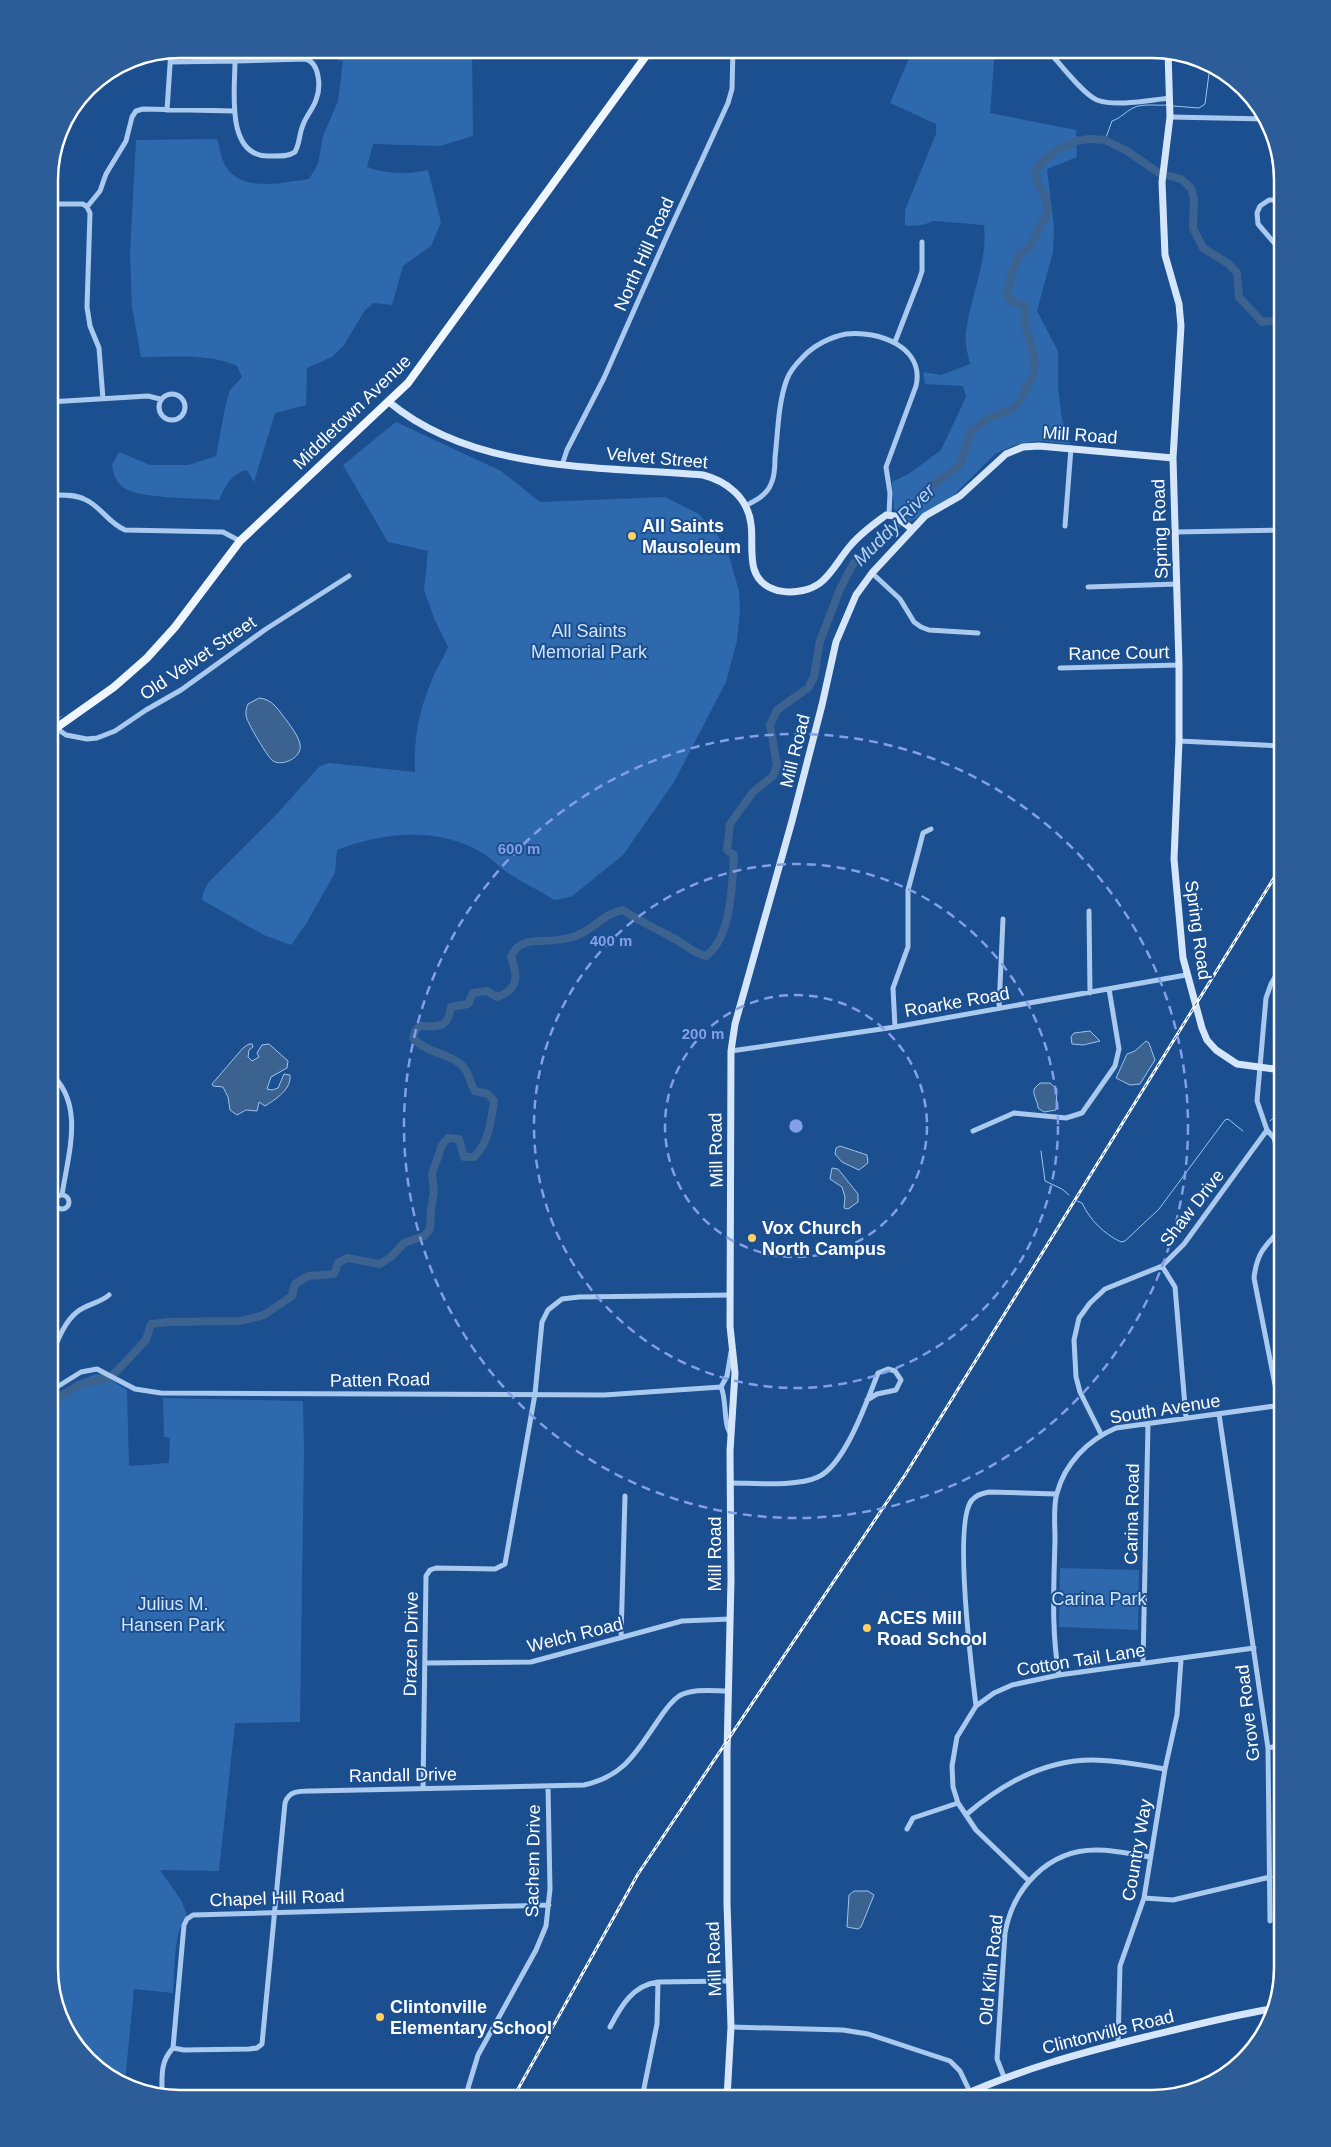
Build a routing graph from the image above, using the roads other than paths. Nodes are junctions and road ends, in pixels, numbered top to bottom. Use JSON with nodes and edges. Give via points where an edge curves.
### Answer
{"nodes":[{"id":1,"x":644,"y":58,"type":"edge"},
{"id":2,"x":733,"y":58,"type":"edge"},
{"id":3,"x":1054,"y":58,"type":"edge"},
{"id":4,"x":170,"y":59,"type":"edge"},
{"id":5,"x":1168,"y":59,"type":"edge"},
{"id":6,"x":235,"y":61,"type":"junction"},
{"id":7,"x":170,"y":62,"type":"junction"},
{"id":8,"x":1170,"y":98,"type":"junction"},
{"id":9,"x":167,"y":110,"type":"junction"},
{"id":10,"x":234,"y":111,"type":"junction"},
{"id":11,"x":1170,"y":117,"type":"junction"},
{"id":12,"x":1257,"y":119,"type":"edge"},
{"id":13,"x":1274,"y":200,"type":"edge"},
{"id":14,"x":58,"y":204,"type":"edge"},
{"id":15,"x":87,"y":207,"type":"junction"},
{"id":16,"x":922,"y":242,"type":"dead end"},
{"id":17,"x":1274,"y":243,"type":"edge"},
{"id":18,"x":895,"y":342,"type":"junction"},
{"id":19,"x":103,"y":399,"type":"junction"},
{"id":20,"x":160,"y":399,"type":"junction"},
{"id":21,"x":58,"y":402,"type":"edge"},
{"id":22,"x":389,"y":402,"type":"junction"},
{"id":23,"x":1071,"y":448,"type":"junction"},
{"id":24,"x":1173,"y":458,"type":"junction"},
{"id":25,"x":562,"y":465,"type":"junction"},
{"id":26,"x":58,"y":495,"type":"edge"},
{"id":27,"x":745,"y":506,"type":"junction"},
{"id":28,"x":889,"y":514,"type":"junction"},
{"id":29,"x":1065,"y":526,"type":"dead end"},
{"id":30,"x":912,"y":529,"type":"junction"},
{"id":31,"x":1274,"y":530,"type":"edge"},
{"id":32,"x":1175,"y":532,"type":"junction"},
{"id":33,"x":240,"y":541,"type":"junction"},
{"id":34,"x":872,"y":573,"type":"junction"},
{"id":35,"x":349,"y":576,"type":"dead end"},
{"id":36,"x":1177,"y":584,"type":"junction"},
{"id":37,"x":1088,"y":587,"type":"dead end"},
{"id":38,"x":978,"y":633,"type":"dead end"},
{"id":39,"x":1179,"y":665,"type":"junction"},
{"id":40,"x":1060,"y":668,"type":"dead end"},
{"id":41,"x":58,"y":727,"type":"edge"},
{"id":42,"x":58,"y":730,"type":"edge"},
{"id":43,"x":1179,"y":741,"type":"junction"},
{"id":44,"x":1274,"y":746,"type":"edge"},
{"id":45,"x":931,"y":829,"type":"dead end"},
{"id":46,"x":1089,"y":911,"type":"dead end"},
{"id":47,"x":1004,"y":919,"type":"dead end"},
{"id":48,"x":1186,"y":975,"type":"junction"},
{"id":49,"x":1274,"y":984,"type":"edge"},
{"id":50,"x":1109,"y":989,"type":"junction"},
{"id":51,"x":1090,"y":993,"type":"junction"},
{"id":52,"x":999,"y":1008,"type":"junction"},
{"id":53,"x":895,"y":1027,"type":"junction"},
{"id":54,"x":731,"y":1051,"type":"junction"},
{"id":55,"x":1259,"y":1068,"type":"junction"},
{"id":56,"x":1274,"y":1069,"type":"edge"},
{"id":57,"x":58,"y":1083,"type":"edge"},
{"id":58,"x":1267,"y":1130,"type":"junction"},
{"id":59,"x":973,"y":1131,"type":"dead end"},
{"id":60,"x":1274,"y":1138,"type":"edge"},
{"id":61,"x":62,"y":1195,"type":"dead end"},
{"id":62,"x":1274,"y":1236,"type":"edge"},
{"id":63,"x":1162,"y":1266,"type":"junction"},
{"id":64,"x":109,"y":1295,"type":"dead end"},
{"id":65,"x":731,"y":1295,"type":"junction"},
{"id":66,"x":58,"y":1341,"type":"edge"},
{"id":67,"x":733,"y":1349,"type":"junction"},
{"id":68,"x":1274,"y":1372,"type":"edge"},
{"id":69,"x":58,"y":1386,"type":"edge"},
{"id":70,"x":721,"y":1386,"type":"junction"},
{"id":71,"x":535,"y":1394,"type":"junction"},
{"id":72,"x":867,"y":1400,"type":"junction"},
{"id":73,"x":1274,"y":1406,"type":"edge"},
{"id":74,"x":1219,"y":1414,"type":"junction"},
{"id":75,"x":1186,"y":1418,"type":"junction"},
{"id":76,"x":1148,"y":1424,"type":"junction"},
{"id":77,"x":731,"y":1434,"type":"junction"},
{"id":78,"x":1101,"y":1434,"type":"junction"},
{"id":79,"x":730,"y":1483,"type":"junction"},
{"id":80,"x":1056,"y":1494,"type":"junction"},
{"id":81,"x":625,"y":1496,"type":"dead end"},
{"id":82,"x":730,"y":1619,"type":"junction"},
{"id":83,"x":621,"y":1638,"type":"junction"},
{"id":84,"x":1254,"y":1648,"type":"junction"},
{"id":85,"x":1180,"y":1660,"type":"junction"},
{"id":86,"x":425,"y":1663,"type":"junction"},
{"id":87,"x":1143,"y":1664,"type":"junction"},
{"id":88,"x":1059,"y":1675,"type":"junction"},
{"id":89,"x":728,"y":1690,"type":"junction"},
{"id":90,"x":976,"y":1706,"type":"junction"},
{"id":91,"x":1274,"y":1747,"type":"edge"},
{"id":92,"x":1268,"y":1748,"type":"junction"},
{"id":93,"x":1165,"y":1769,"type":"junction"},
{"id":94,"x":548,"y":1786,"type":"junction"},
{"id":95,"x":423,"y":1789,"type":"junction"},
{"id":96,"x":958,"y":1803,"type":"junction"},
{"id":97,"x":967,"y":1814,"type":"junction"},
{"id":98,"x":907,"y":1828,"type":"dead end"},
{"id":99,"x":1150,"y":1857,"type":"junction"},
{"id":100,"x":1270,"y":1877,"type":"junction"},
{"id":101,"x":1028,"y":1880,"type":"junction"},
{"id":102,"x":1144,"y":1898,"type":"junction"},
{"id":103,"x":549,"y":1904,"type":"junction"},
{"id":104,"x":276,"y":1912,"type":"junction"},
{"id":105,"x":1270,"y":1921,"type":"dead end"},
{"id":106,"x":729,"y":1981,"type":"junction"},
{"id":107,"x":658,"y":1982,"type":"junction"},
{"id":108,"x":1265,"y":2010,"type":"edge"},
{"id":109,"x":610,"y":2027,"type":"dead end"},
{"id":110,"x":731,"y":2027,"type":"junction"},
{"id":111,"x":1118,"y":2044,"type":"junction"},
{"id":112,"x":173,"y":2048,"type":"junction"},
{"id":113,"x":1004,"y":2077,"type":"junction"},
{"id":114,"x":162,"y":2088,"type":"edge"},
{"id":115,"x":468,"y":2089,"type":"edge"},
{"id":116,"x":644,"y":2089,"type":"edge"},
{"id":117,"x":728,"y":2090,"type":"edge"},
{"id":118,"x":969,"y":2090,"type":"edge"},
{"id":119,"x":975,"y":2090,"type":"edge"}],
"edges":[{"from":1,"to":22,"type":"main road","name":"Middletown Avenue","via":[[422,366]]},
{"from":2,"to":25,"type":"street","name":"North Hill Road","via":[[732,89],[728,103]]},
{"from":3,"to":8,"type":"street","via":[[1096,100]]},
{"from":4,"to":7,"type":"street"},
{"from":5,"to":8,"type":"street","name":"Spring Road"},
{"from":6,"to":7,"type":"street"},
{"from":6,"to":10,"type":"street"},
{"from":6,"to":10,"type":"street","via":[[310,60],[316,68],[318,93],[303,125],[297,148],[288,156],[261,156],[250,152],[237,126]]},
{"from":7,"to":9,"type":"street"},
{"from":8,"to":11,"type":"street","name":"Spring Road"},
{"from":9,"to":10,"type":"street"},
{"from":9,"to":15,"type":"street","via":[[142,109],[133,114],[126,142],[106,174],[100,191]]},
{"from":11,"to":12,"type":"street"},
{"from":11,"to":24,"type":"street","name":"Spring Road","via":[[1164,174],[1165,255],[1179,304],[1181,326]]},
{"from":13,"to":17,"type":"street","via":[[1260,206],[1257,219]]},
{"from":14,"to":15,"type":"street","via":[[83,204]]},
{"from":15,"to":19,"type":"street","via":[[90,219],[87,307],[99,348]]},
{"from":16,"to":18,"type":"street","via":[[922,271]]},
{"from":18,"to":27,"type":"street","via":[[869,335],[845,334],[806,353],[788,377],[783,394],[771,485],[759,498]]},
{"from":18,"to":28,"type":"street","via":[[914,360],[918,378],[886,467]]},
{"from":19,"to":20,"type":"street","via":[[148,396]]},
{"from":19,"to":21,"type":"street"},
{"from":20,"to":20,"type":"street","via":[[166,395],[178,396],[185,404],[182,416],[175,420],[163,416],[158,405]]},
{"from":22,"to":25,"type":"street","name":"Velvet Street","via":[[423,424],[468,444],[513,457]]},
{"from":22,"to":33,"type":"main road","name":"Middletown Avenue"},
{"from":23,"to":24,"type":"street","name":"Mill Road"},
{"from":23,"to":29,"type":"street"},
{"from":23,"to":30,"type":"street","name":"Mill Road","via":[[1023,447],[1006,454],[960,496],[925,516]]},
{"from":24,"to":32,"type":"street","name":"Spring Road"},
{"from":25,"to":27,"type":"street","name":"Velvet Street","via":[[703,475],[724,483]]},
{"from":26,"to":33,"type":"street","via":[[84,499],[114,525],[125,530],[223,532]]},
{"from":27,"to":28,"type":"street","name":"Velvet Street","via":[[751,523],[756,574],[773,589],[792,592],[810,589],[820,582],[858,537]]},
{"from":28,"to":30,"type":"street"},
{"from":30,"to":34,"type":"street","name":"Mill Road"},
{"from":31,"to":32,"type":"street"},
{"from":32,"to":36,"type":"street","name":"Spring Road"},
{"from":33,"to":41,"type":"main road","name":"Middletown Avenue","via":[[152,652],[114,687]]},
{"from":34,"to":38,"type":"street","via":[[900,598],[914,622],[921,627]]},
{"from":34,"to":54,"type":"street","name":"Mill Road","via":[[856,595],[836,642]]},
{"from":35,"to":42,"type":"street","name":"Old Velvet Street","via":[[115,731],[87,739],[66,736]]},
{"from":36,"to":37,"type":"street"},
{"from":36,"to":39,"type":"street","name":"Spring Road"},
{"from":39,"to":40,"type":"street","name":"Rance Court"},
{"from":39,"to":43,"type":"street","name":"Spring Road"},
{"from":43,"to":44,"type":"street"},
{"from":43,"to":48,"type":"street","name":"Spring Road","via":[[1174,859]]},
{"from":45,"to":53,"type":"street","via":[[923,833],[908,890],[908,947],[893,988]]},
{"from":46,"to":51,"type":"street"},
{"from":47,"to":52,"type":"street"},
{"from":48,"to":50,"type":"street","name":"Roarke Road"},
{"from":48,"to":55,"type":"street","name":"Spring Road","via":[[1204,1034],[1218,1053],[1237,1064]]},
{"from":49,"to":55,"type":"street","via":[[1266,998]]},
{"from":50,"to":51,"type":"street","name":"Roarke Road"},
{"from":50,"to":59,"type":"street","via":[[1119,1049],[1115,1066],[1082,1113],[1066,1118],[1014,1113]]},
{"from":51,"to":52,"type":"street","name":"Roarke Road"},
{"from":52,"to":53,"type":"street","name":"Roarke Road"},
{"from":53,"to":54,"type":"street","name":"Roarke Road"},
{"from":54,"to":65,"type":"street","name":"Mill Road"},
{"from":55,"to":56,"type":"street","name":"Spring Road"},
{"from":55,"to":58,"type":"street","via":[[1257,1101]]},
{"from":57,"to":61,"type":"street","via":[[70,1105],[72,1119]]},
{"from":58,"to":60,"type":"street"},
{"from":58,"to":63,"type":"street","name":"Shaw Drive","via":[[1184,1244]]},
{"from":62,"to":68,"type":"street","via":[[1261,1250],[1254,1278]]},
{"from":63,"to":75,"type":"street","via":[[1175,1287]]},
{"from":63,"to":78,"type":"street","name":"Shaw Drive","via":[[1105,1289],[1090,1302],[1080,1318],[1074,1340],[1076,1377]]},
{"from":64,"to":66,"type":"street","via":[[76,1313],[66,1324]]},
{"from":65,"to":67,"type":"street","name":"Mill Road"},
{"from":65,"to":71,"type":"street","via":[[562,1299],[548,1310],[542,1322]]},
{"from":67,"to":70,"type":"street","via":[[727,1376]]},
{"from":67,"to":77,"type":"street","name":"Mill Road"},
{"from":69,"to":71,"type":"street","name":"Patten Road","via":[[81,1372],[97,1369],[135,1389],[161,1393]]},
{"from":70,"to":71,"type":"street","name":"Patten Road","via":[[627,1394]]},
{"from":70,"to":77,"type":"street","via":[[726,1400],[727,1428]]},
{"from":71,"to":86,"type":"street","name":"Drazen Drive","via":[[505,1564],[495,1569],[430,1570],[426,1576]]},
{"from":72,"to":72,"type":"street","via":[[878,1373],[888,1369],[895,1371],[901,1380],[896,1390]]},
{"from":72,"to":79,"type":"street","via":[[842,1454],[818,1478],[798,1482]]},
{"from":73,"to":74,"type":"street","name":"South Avenue"},
{"from":74,"to":75,"type":"street","name":"South Avenue"},
{"from":74,"to":84,"type":"street","name":"Grove Road"},
{"from":75,"to":76,"type":"street","name":"South Avenue"},
{"from":76,"to":78,"type":"street","name":"South Avenue","via":[[1116,1428]]},
{"from":76,"to":87,"type":"street","name":"Carina Road"},
{"from":77,"to":79,"type":"street","name":"Mill Road"},
{"from":78,"to":80,"type":"street","name":"South Avenue","via":[[1078,1453],[1066,1470]]},
{"from":79,"to":82,"type":"street","name":"Mill Road"},
{"from":80,"to":88,"type":"street","name":"South Avenue","via":[[1053,1634]]},
{"from":80,"to":90,"type":"street","via":[[989,1492],[972,1500],[966,1514],[964,1590]]},
{"from":81,"to":83,"type":"street"},
{"from":82,"to":83,"type":"street","name":"Welch Road","via":[[682,1621]]},
{"from":82,"to":89,"type":"street","name":"Mill Road"},
{"from":83,"to":86,"type":"street","name":"Welch Road","via":[[531,1662]]},
{"from":84,"to":85,"type":"street","name":"Cotton Tail Lane"},
{"from":84,"to":92,"type":"street","name":"Grove Road"},
{"from":85,"to":87,"type":"street","name":"Cotton Tail Lane"},
{"from":85,"to":93,"type":"street","name":"Country Way","via":[[1177,1716]]},
{"from":86,"to":95,"type":"street","name":"Drazen Drive"},
{"from":87,"to":88,"type":"street","name":"Cotton Tail Lane"},
{"from":88,"to":90,"type":"street","name":"Cotton Tail Lane","via":[[1012,1685]]},
{"from":89,"to":94,"type":"street","name":"Randall Drive","via":[[691,1692],[679,1696],[664,1712],[633,1758],[613,1775],[584,1785]]},
{"from":89,"to":106,"type":"street","name":"Mill Road"},
{"from":90,"to":96,"type":"street","name":"Cotton Tail Lane","via":[[957,1737],[952,1787]]},
{"from":91,"to":92,"type":"street"},
{"from":92,"to":100,"type":"street","name":"Grove Road"},
{"from":93,"to":97,"type":"street","via":[[1114,1761],[1066,1763],[1032,1772],[1009,1783]]},
{"from":93,"to":99,"type":"street","name":"Country Way"},
{"from":94,"to":95,"type":"street","name":"Randall Drive"},
{"from":94,"to":103,"type":"street","name":"Sachem Drive"},
{"from":95,"to":104,"type":"street","name":"Randall Drive","via":[[300,1791],[290,1794],[285,1803]]},
{"from":96,"to":97,"type":"street","name":"Cotton Tail Lane"},
{"from":96,"to":98,"type":"street","via":[[913,1818]]},
{"from":97,"to":101,"type":"street","name":"Cotton Tail Lane","via":[[976,1830]]},
{"from":99,"to":101,"type":"street","name":"Old Kiln Road","via":[[1105,1850],[1084,1851],[1049,1864]]},
{"from":99,"to":102,"type":"street","name":"Country Way"},
{"from":100,"to":102,"type":"street","via":[[1173,1900]]},
{"from":100,"to":105,"type":"street","name":"Grove Road"},
{"from":101,"to":113,"type":"street","name":"Old Kiln Road","via":[[1012,1907],[1005,1933],[997,2058]]},
{"from":102,"to":111,"type":"street","name":"Country Way","via":[[1120,1966]]},
{"from":103,"to":104,"type":"street","name":"Chapel Hill Road"},
{"from":103,"to":115,"type":"street","name":"Sachem Drive","via":[[540,1943],[478,2054]]},
{"from":104,"to":112,"type":"street","name":"Chapel Hill Road","via":[[201,1914],[188,1919],[184,1925]]},
{"from":104,"to":112,"type":"street","name":"Randall Drive","via":[[262,2044],[250,2049]]},
{"from":106,"to":107,"type":"street"},
{"from":106,"to":110,"type":"street","name":"Mill Road"},
{"from":107,"to":109,"type":"street","via":[[648,1984],[630,1996]]},
{"from":107,"to":116,"type":"street","via":[[658,2024]]},
{"from":108,"to":111,"type":"street","name":"Clintonville Road"},
{"from":110,"to":117,"type":"street","name":"Mill Road"},
{"from":110,"to":118,"type":"street","via":[[842,2030],[868,2034],[950,2061]]},
{"from":111,"to":113,"type":"street","name":"Clintonville Road"},
{"from":112,"to":114,"type":"street","name":"Chapel Hill Road","via":[[165,2056]]},
{"from":113,"to":119,"type":"street","name":"Clintonville Road"}]}
